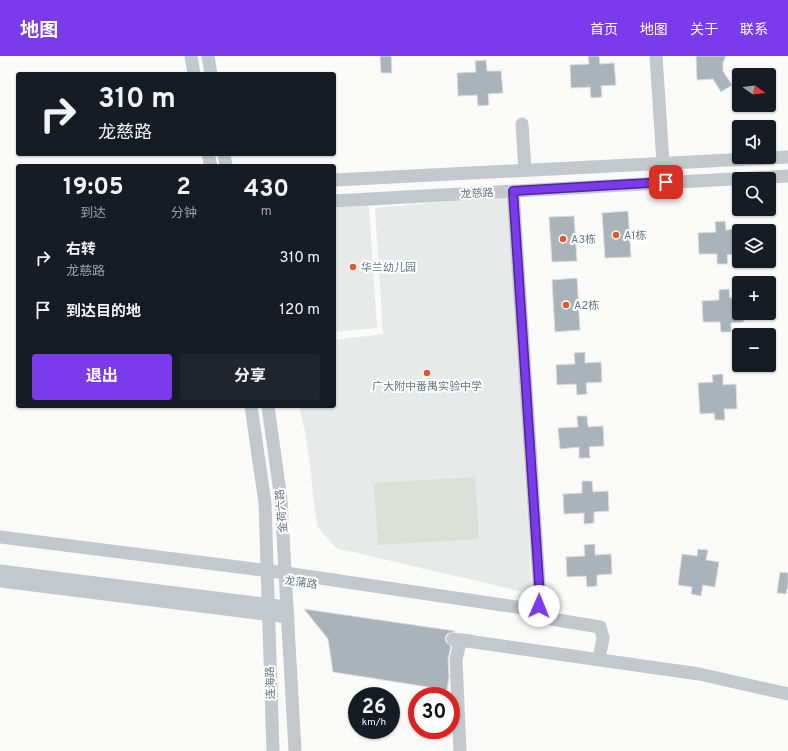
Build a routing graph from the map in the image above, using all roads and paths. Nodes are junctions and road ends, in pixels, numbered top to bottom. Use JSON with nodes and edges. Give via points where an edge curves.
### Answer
{"nodes":[{"id":1,"x":190,"y":56,"type":"edge"},
{"id":2,"x":208,"y":56,"type":"edge"},
{"id":3,"x":656,"y":56,"type":"edge"},
{"id":4,"x":194,"y":72,"type":"edge"},
{"id":5,"x":211,"y":72,"type":"edge"},
{"id":6,"x":522,"y":124,"type":"dead end"},
{"id":7,"x":788,"y":157,"type":"edge"},
{"id":8,"x":663,"y":163,"type":"junction"},
{"id":9,"x":525,"y":170,"type":"junction"},
{"id":10,"x":788,"y":176,"type":"edge"},
{"id":11,"x":336,"y":180,"type":"edge"},
{"id":12,"x":513,"y":191,"type":"junction"},
{"id":13,"x":336,"y":200,"type":"edge"},
{"id":14,"x":251,"y":408,"type":"edge"},
{"id":15,"x":268,"y":408,"type":"edge"},
{"id":16,"x":0,"y":537,"type":"edge"},
{"id":17,"x":0,"y":546,"type":"edge"},
{"id":18,"x":0,"y":571,"type":"edge"},
{"id":19,"x":267,"y":574,"type":"junction"},
{"id":20,"x":286,"y":576,"type":"junction"},
{"id":21,"x":0,"y":581,"type":"edge"},
{"id":22,"x":268,"y":610,"type":"junction"},
{"id":23,"x":288,"y":612,"type":"junction"},
{"id":24,"x":538,"y":615,"type":"junction"},
{"id":25,"x":596,"y":629,"type":"junction"},
{"id":26,"x":594,"y":658,"type":"junction"},
{"id":27,"x":788,"y":694,"type":"edge"},
{"id":28,"x":273,"y":751,"type":"edge"},
{"id":29,"x":295,"y":751,"type":"edge"},
{"id":30,"x":460,"y":751,"type":"edge"}],
"edges":[{"from":1,"to":4,"type":"street"},
{"from":2,"to":5,"type":"street"},
{"from":3,"to":8,"type":"street"},
{"from":6,"to":9,"type":"street"},
{"from":7,"to":8,"type":"street","name":"龙慈路"},
{"from":8,"to":9,"type":"street","name":"龙慈路"},
{"from":9,"to":11,"type":"street","name":"龙慈路"},
{"from":10,"to":12,"type":"street","name":"龙慈路"},
{"from":12,"to":13,"type":"street","name":"龙慈路"},
{"from":12,"to":24,"type":"street","via":[[540,598]]},
{"from":14,"to":19,"type":"street","name":"金荷六路","via":[[265,503]]},
{"from":15,"to":20,"type":"street","name":"金荷六路","via":[[281,500]]},
{"from":16,"to":19,"type":"street","name":"龙蒲路"},
{"from":17,"to":19,"type":"street","name":"龙蒲路"},
{"from":18,"to":22,"type":"street"},
{"from":19,"to":20,"type":"street","name":"龙蒲路"},
{"from":19,"to":22,"type":"street","name":"金荷六路"},
{"from":20,"to":23,"type":"street","name":"金荷六路"},
{"from":20,"to":24,"type":"street","name":"龙蒲路","via":[[522,608]]},
{"from":20,"to":25,"type":"street","name":"龙蒲路","via":[[521,613],[549,623]]},
{"from":21,"to":22,"type":"street"},
{"from":22,"to":23,"type":"street"},
{"from":22,"to":28,"type":"street","name":"连海路"},
{"from":23,"to":29,"type":"street","name":"连海路"},
{"from":24,"to":25,"type":"street","name":"龙蒲路"},
{"from":25,"to":26,"type":"street","via":[[600,627],[603,638]]},
{"from":26,"to":27,"type":"street","via":[[699,674]]},
{"from":26,"to":30,"type":"street","via":[[464,640],[459,646],[456,660]]}]}
